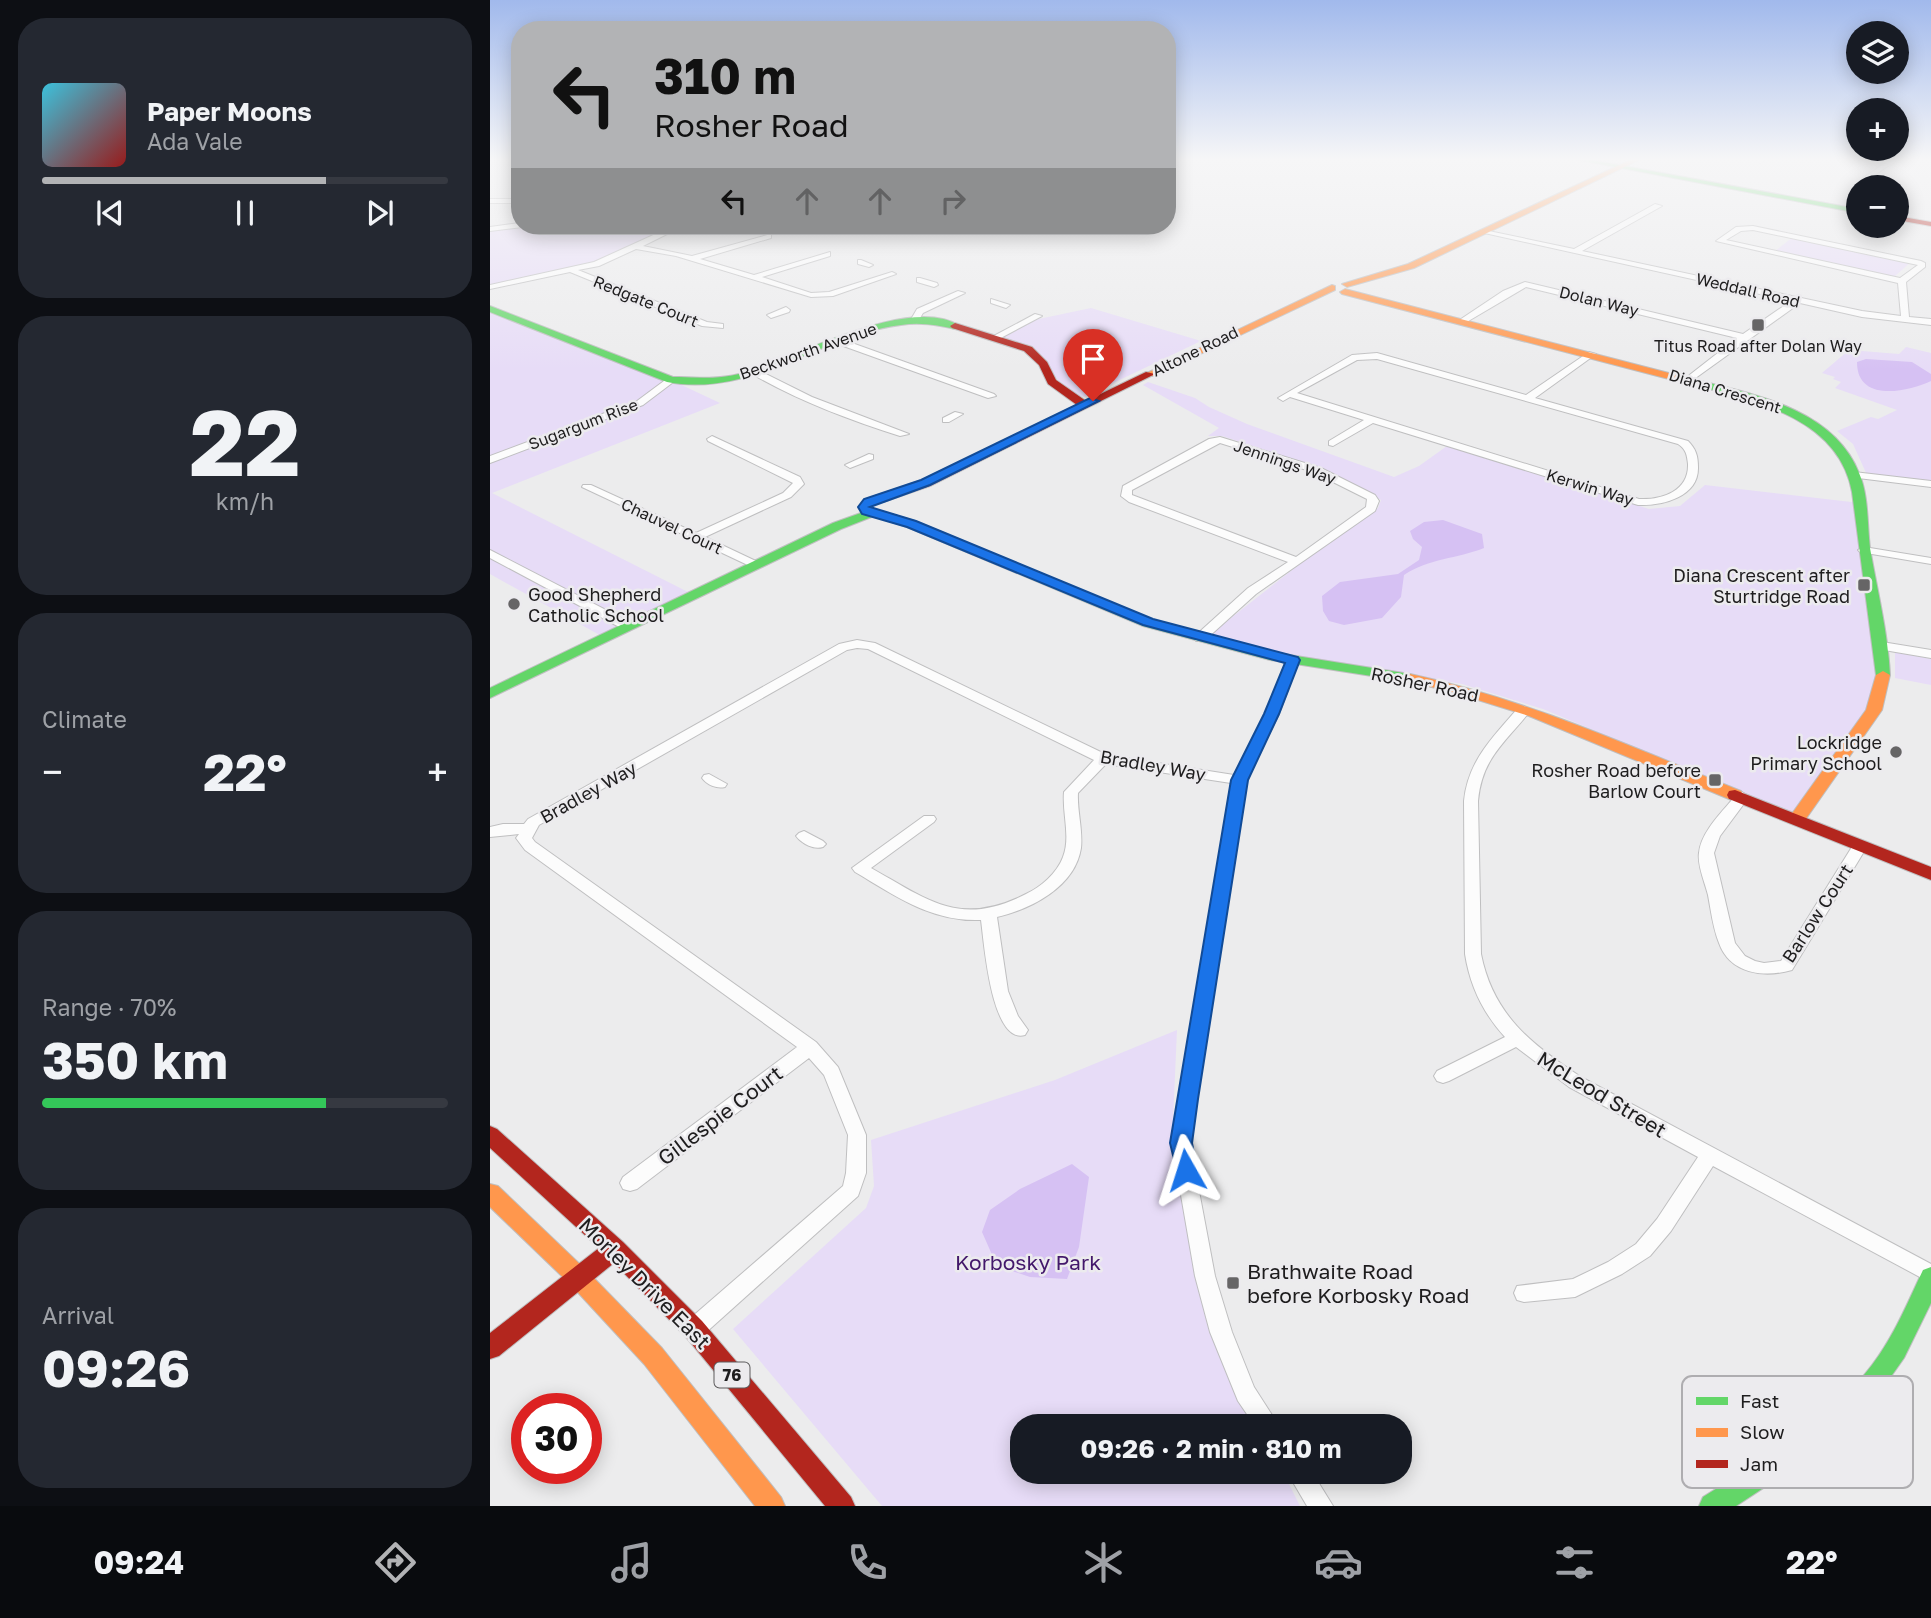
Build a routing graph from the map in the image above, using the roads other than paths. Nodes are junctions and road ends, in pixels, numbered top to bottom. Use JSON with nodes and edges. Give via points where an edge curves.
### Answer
{"nodes":[{"id":1,"x":1487,"y":230,"type":"edge"},
{"id":2,"x":1614,"y":230,"type":"edge"},
{"id":3,"x":1737,"y":230,"type":"edge"},
{"id":4,"x":1765,"y":230,"type":"edge"},
{"id":5,"x":1484,"y":232,"type":"junction"},
{"id":6,"x":661,"y":235,"type":"edge"},
{"id":7,"x":768,"y":236,"type":"dead end"},
{"id":8,"x":638,"y":247,"type":"junction"},
{"id":9,"x":810,"y":247,"type":"dead end"},
{"id":10,"x":1576,"y":251,"type":"junction"},
{"id":11,"x":693,"y":258,"type":"junction"},
{"id":12,"x":573,"y":271,"type":"junction"},
{"id":13,"x":892,"y":274,"type":"dead end"},
{"id":14,"x":755,"y":277,"type":"junction"},
{"id":15,"x":920,"y":280,"type":"dead end"},
{"id":16,"x":1902,"y":282,"type":"junction"},
{"id":17,"x":934,"y":285,"type":"dead end"},
{"id":18,"x":490,"y":287,"type":"edge"},
{"id":19,"x":1346,"y":289,"type":"junction"},
{"id":20,"x":961,"y":293,"type":"dead end"},
{"id":21,"x":993,"y":301,"type":"dead end"},
{"id":22,"x":1797,"y":301,"type":"junction"},
{"id":23,"x":1006,"y":305,"type":"dead end"},
{"id":24,"x":490,"y":309,"type":"edge"},
{"id":25,"x":786,"y":310,"type":"dead end"},
{"id":26,"x":771,"y":315,"type":"dead end"},
{"id":27,"x":1038,"y":316,"type":"dead end"},
{"id":28,"x":1905,"y":319,"type":"junction"},
{"id":29,"x":914,"y":321,"type":"junction"},
{"id":30,"x":1462,"y":321,"type":"junction"},
{"id":31,"x":1931,"y":322,"type":"edge"},
{"id":32,"x":720,"y":326,"type":"dead end"},
{"id":33,"x":1744,"y":337,"type":"junction"},
{"id":34,"x":994,"y":338,"type":"junction"},
{"id":35,"x":838,"y":341,"type":"junction"},
{"id":36,"x":1592,"y":354,"type":"junction"},
{"id":37,"x":755,"y":372,"type":"junction"},
{"id":38,"x":1690,"y":379,"type":"junction"},
{"id":39,"x":671,"y":380,"type":"junction"},
{"id":40,"x":991,"y":396,"type":"dead end"},
{"id":41,"x":1528,"y":398,"type":"junction"},
{"id":42,"x":1083,"y":400,"type":"junction"},
{"id":43,"x":958,"y":414,"type":"dead end"},
{"id":44,"x":946,"y":420,"type":"dead end"},
{"id":45,"x":1372,"y":420,"type":"junction"},
{"id":46,"x":904,"y":434,"type":"dead end"},
{"id":47,"x":712,"y":439,"type":"dead end"},
{"id":48,"x":1333,"y":443,"type":"dead end"},
{"id":49,"x":869,"y":457,"type":"dead end"},
{"id":50,"x":490,"y":460,"type":"edge"},
{"id":51,"x":850,"y":465,"type":"dead end"},
{"id":52,"x":1854,"y":475,"type":"junction"},
{"id":53,"x":1931,"y":484,"type":"edge"},
{"id":54,"x":587,"y":486,"type":"dead end"},
{"id":55,"x":879,"y":507,"type":"junction"},
{"id":56,"x":697,"y":537,"type":"junction"},
{"id":57,"x":1864,"y":550,"type":"junction"},
{"id":58,"x":490,"y":552,"type":"edge"},
{"id":59,"x":1297,"y":561,"type":"junction"},
{"id":60,"x":1931,"y":561,"type":"edge"},
{"id":61,"x":756,"y":565,"type":"junction"},
{"id":62,"x":628,"y":626,"type":"junction"},
{"id":63,"x":1200,"y":638,"type":"junction"},
{"id":64,"x":1882,"y":646,"type":"junction"},
{"id":65,"x":1931,"y":654,"type":"edge"},
{"id":66,"x":1293,"y":660,"type":"junction"},
{"id":67,"x":490,"y":694,"type":"edge"},
{"id":68,"x":1524,"y":710,"type":"junction"},
{"id":69,"x":1103,"y":759,"type":"junction"},
{"id":70,"x":1239,"y":780,"type":"junction"},
{"id":71,"x":1742,"y":797,"type":"junction"},
{"id":72,"x":929,"y":819,"type":"dead end"},
{"id":73,"x":1797,"y":819,"type":"junction"},
{"id":74,"x":528,"y":829,"type":"junction"},
{"id":75,"x":490,"y":832,"type":"edge"},
{"id":76,"x":804,"y":836,"type":"dead end"},
{"id":77,"x":818,"y":844,"type":"dead end"},
{"id":78,"x":1860,"y":845,"type":"junction"},
{"id":79,"x":1931,"y":874,"type":"edge"},
{"id":80,"x":988,"y":912,"type":"junction"},
{"id":81,"x":1019,"y":1030,"type":"dead end"},
{"id":82,"x":1517,"y":1040,"type":"junction"},
{"id":83,"x":810,"y":1047,"type":"junction"},
{"id":84,"x":1443,"y":1076,"type":"dead end"},
{"id":85,"x":490,"y":1135,"type":"edge"},
{"id":86,"x":1709,"y":1156,"type":"junction"},
{"id":87,"x":631,"y":1183,"type":"dead end"},
{"id":88,"x":490,"y":1193,"type":"edge"},
{"id":89,"x":615,"y":1249,"type":"junction"},
{"id":90,"x":1931,"y":1276,"type":"edge"},
{"id":91,"x":579,"y":1278,"type":"junction"},
{"id":92,"x":1524,"y":1293,"type":"dead end"},
{"id":93,"x":694,"y":1329,"type":"junction"},
{"id":94,"x":490,"y":1348,"type":"edge"},
{"id":95,"x":1878,"y":1376,"type":"edge"},
{"id":96,"x":1260,"y":1414,"type":"edge"},
{"id":97,"x":1306,"y":1484,"type":"edge"},
{"id":98,"x":1741,"y":1488,"type":"edge"},
{"id":99,"x":772,"y":1506,"type":"edge"},
{"id":100,"x":842,"y":1506,"type":"edge"},
{"id":101,"x":1321,"y":1506,"type":"edge"},
{"id":102,"x":1712,"y":1506,"type":"edge"}],
"edges":[{"from":1,"to":5,"type":"street","name":"Altone Road"},
{"from":2,"to":10,"type":"street"},
{"from":3,"to":16,"type":"street","via":[[1720,241]]},
{"from":4,"to":16,"type":"street","via":[[1921,263]]},
{"from":5,"to":10,"type":"street","name":"Weddall Road"},
{"from":5,"to":19,"type":"street","name":"Altone Road","via":[[1411,266]]},
{"from":6,"to":8,"type":"street"},
{"from":7,"to":11,"type":"street"},
{"from":8,"to":11,"type":"street"},
{"from":8,"to":12,"type":"street"},
{"from":9,"to":14,"type":"street","via":[[824,252]]},
{"from":10,"to":22,"type":"street","name":"Weddall Road"},
{"from":11,"to":14,"type":"street"},
{"from":12,"to":18,"type":"street"},
{"from":12,"to":32,"type":"street","name":"Redgate Court"},
{"from":13,"to":14,"type":"street","via":[[815,295]]},
{"from":15,"to":17,"type":"street"},
{"from":16,"to":28,"type":"street"},
{"from":19,"to":30,"type":"street","name":"Diana Crescent"},
{"from":19,"to":42,"type":"street","name":"Altone Road","via":[[1284,309]]},
{"from":20,"to":29,"type":"street","via":[[920,311]]},
{"from":21,"to":23,"type":"street"},
{"from":22,"to":28,"type":"street","name":"Weddall Road"},
{"from":22,"to":33,"type":"street"},
{"from":24,"to":39,"type":"street","name":"Beckworth Avenue"},
{"from":25,"to":26,"type":"street"},
{"from":27,"to":34,"type":"street"},
{"from":28,"to":31,"type":"street","name":"Weddall Road"},
{"from":29,"to":34,"type":"street","name":"Beckworth Avenue","via":[[947,323]]},
{"from":29,"to":35,"type":"street","name":"Beckworth Avenue","via":[[886,324]]},
{"from":30,"to":33,"type":"street","name":"Dolan Way","via":[[1525,284]]},
{"from":30,"to":36,"type":"street","name":"Diana Crescent"},
{"from":33,"to":38,"type":"street"},
{"from":34,"to":42,"type":"street","name":"Beckworth Avenue","via":[[1033,353],[1052,382]]},
{"from":35,"to":37,"type":"street","name":"Beckworth Avenue"},
{"from":35,"to":40,"type":"street"},
{"from":36,"to":38,"type":"street","name":"Diana Crescent"},
{"from":36,"to":41,"type":"street"},
{"from":37,"to":39,"type":"street","name":"Beckworth Avenue","via":[[720,379]]},
{"from":37,"to":46,"type":"street","via":[[846,414]]},
{"from":38,"to":52,"type":"street","name":"Diana Crescent","via":[[1759,399],[1812,424],[1838,445]]},
{"from":39,"to":50,"type":"street","name":"Sugargum Rise","via":[[640,403]]},
{"from":41,"to":45,"type":"street","name":"Kerwin Way","via":[[1392,359],[1365,356],[1286,396]]},
{"from":41,"to":45,"type":"street","name":"Kerwin Way","via":[[1682,442],[1692,452],[1692,479],[1664,501],[1638,502]]},
{"from":42,"to":55,"type":"street","name":"Altone Road"},
{"from":43,"to":44,"type":"street"},
{"from":45,"to":48,"type":"street"},
{"from":47,"to":56,"type":"street","via":[[799,485],[788,495]]},
{"from":49,"to":51,"type":"street"},
{"from":52,"to":53,"type":"street"},
{"from":52,"to":57,"type":"street","name":"Diana Crescent"},
{"from":54,"to":56,"type":"street","name":"Chauvel Court"},
{"from":55,"to":61,"type":"street","name":"Altone Road"},
{"from":55,"to":63,"type":"street","name":"Rosher Road","via":[[1137,618]]},
{"from":56,"to":61,"type":"street","name":"Chauvel Court"},
{"from":57,"to":60,"type":"street"},
{"from":57,"to":64,"type":"street","name":"Diana Crescent"},
{"from":58,"to":62,"type":"street"},
{"from":59,"to":59,"type":"street","name":"Jennings Way","via":[[1133,500],[1125,492],[1220,440],[1317,470],[1371,497],[1371,509]]},
{"from":59,"to":63,"type":"street","name":"Jennings Way","via":[[1252,592]]},
{"from":61,"to":62,"type":"street","name":"Altone Road"},
{"from":62,"to":67,"type":"street","name":"Altone Road"},
{"from":63,"to":66,"type":"street","name":"Rosher Road"},
{"from":64,"to":65,"type":"street"},
{"from":64,"to":73,"type":"street","name":"Diana Crescent","via":[[1883,677],[1874,710]]},
{"from":66,"to":68,"type":"street","name":"Rosher Road","via":[[1459,687]]},
{"from":66,"to":70,"type":"street"},
{"from":68,"to":71,"type":"street","name":"Rosher Road"},
{"from":68,"to":82,"type":"street","name":"McLeod Street","via":[[1482,760],[1471,790],[1473,956],[1489,1003]]},
{"from":69,"to":70,"type":"street","name":"Bradley Way"},
{"from":69,"to":74,"type":"street","name":"Bradley Way","via":[[871,646],[857,644],[844,647],[544,815]]},
{"from":69,"to":80,"type":"street","via":[[1071,792],[1072,854],[1065,871],[1026,902]]},
{"from":70,"to":96,"type":"street","via":[[1181,1143],[1205,1276],[1221,1332],[1246,1394]]},
{"from":71,"to":73,"type":"street","name":"Rosher Road"},
{"from":71,"to":78,"type":"street","name":"Barlow Court","via":[[1713,835],[1706,853],[1727,944],[1739,960],[1751,966],[1786,966]]},
{"from":72,"to":80,"type":"street","via":[[860,868],[931,908],[949,914]]},
{"from":73,"to":78,"type":"street","name":"Rosher Road"},
{"from":74,"to":75,"type":"street"},
{"from":74,"to":83,"type":"street","name":"Bradley Way","via":[[524,838],[530,846]]},
{"from":76,"to":77,"type":"street"},
{"from":78,"to":79,"type":"street","name":"Rosher Road"},
{"from":80,"to":81,"type":"street","via":[[1003,1003]]},
{"from":82,"to":84,"type":"street"},
{"from":82,"to":86,"type":"street","name":"McLeod Street","via":[[1575,1082]]},
{"from":83,"to":87,"type":"street","name":"Gillespie Court"},
{"from":83,"to":93,"type":"street","name":"Bradley Way","via":[[832,1072],[857,1135],[851,1190]]},
{"from":85,"to":89,"type":"street","name":"Morley Drive East","number":"76"},
{"from":86,"to":90,"type":"street","name":"McLeod Street"},
{"from":86,"to":92,"type":"street","via":[[1643,1250],[1575,1288]]},
{"from":88,"to":91,"type":"street"},
{"from":89,"to":91,"type":"street"},
{"from":89,"to":93,"type":"street","name":"Morley Drive East","number":"76"},
{"from":90,"to":95,"type":"street","via":[[1899,1345]]},
{"from":91,"to":94,"type":"street"},
{"from":91,"to":99,"type":"street","via":[[653,1356]]},
{"from":93,"to":100,"type":"street","name":"Morley Drive East","number":"76"},
{"from":97,"to":101,"type":"street"},
{"from":98,"to":102,"type":"street"}]}
